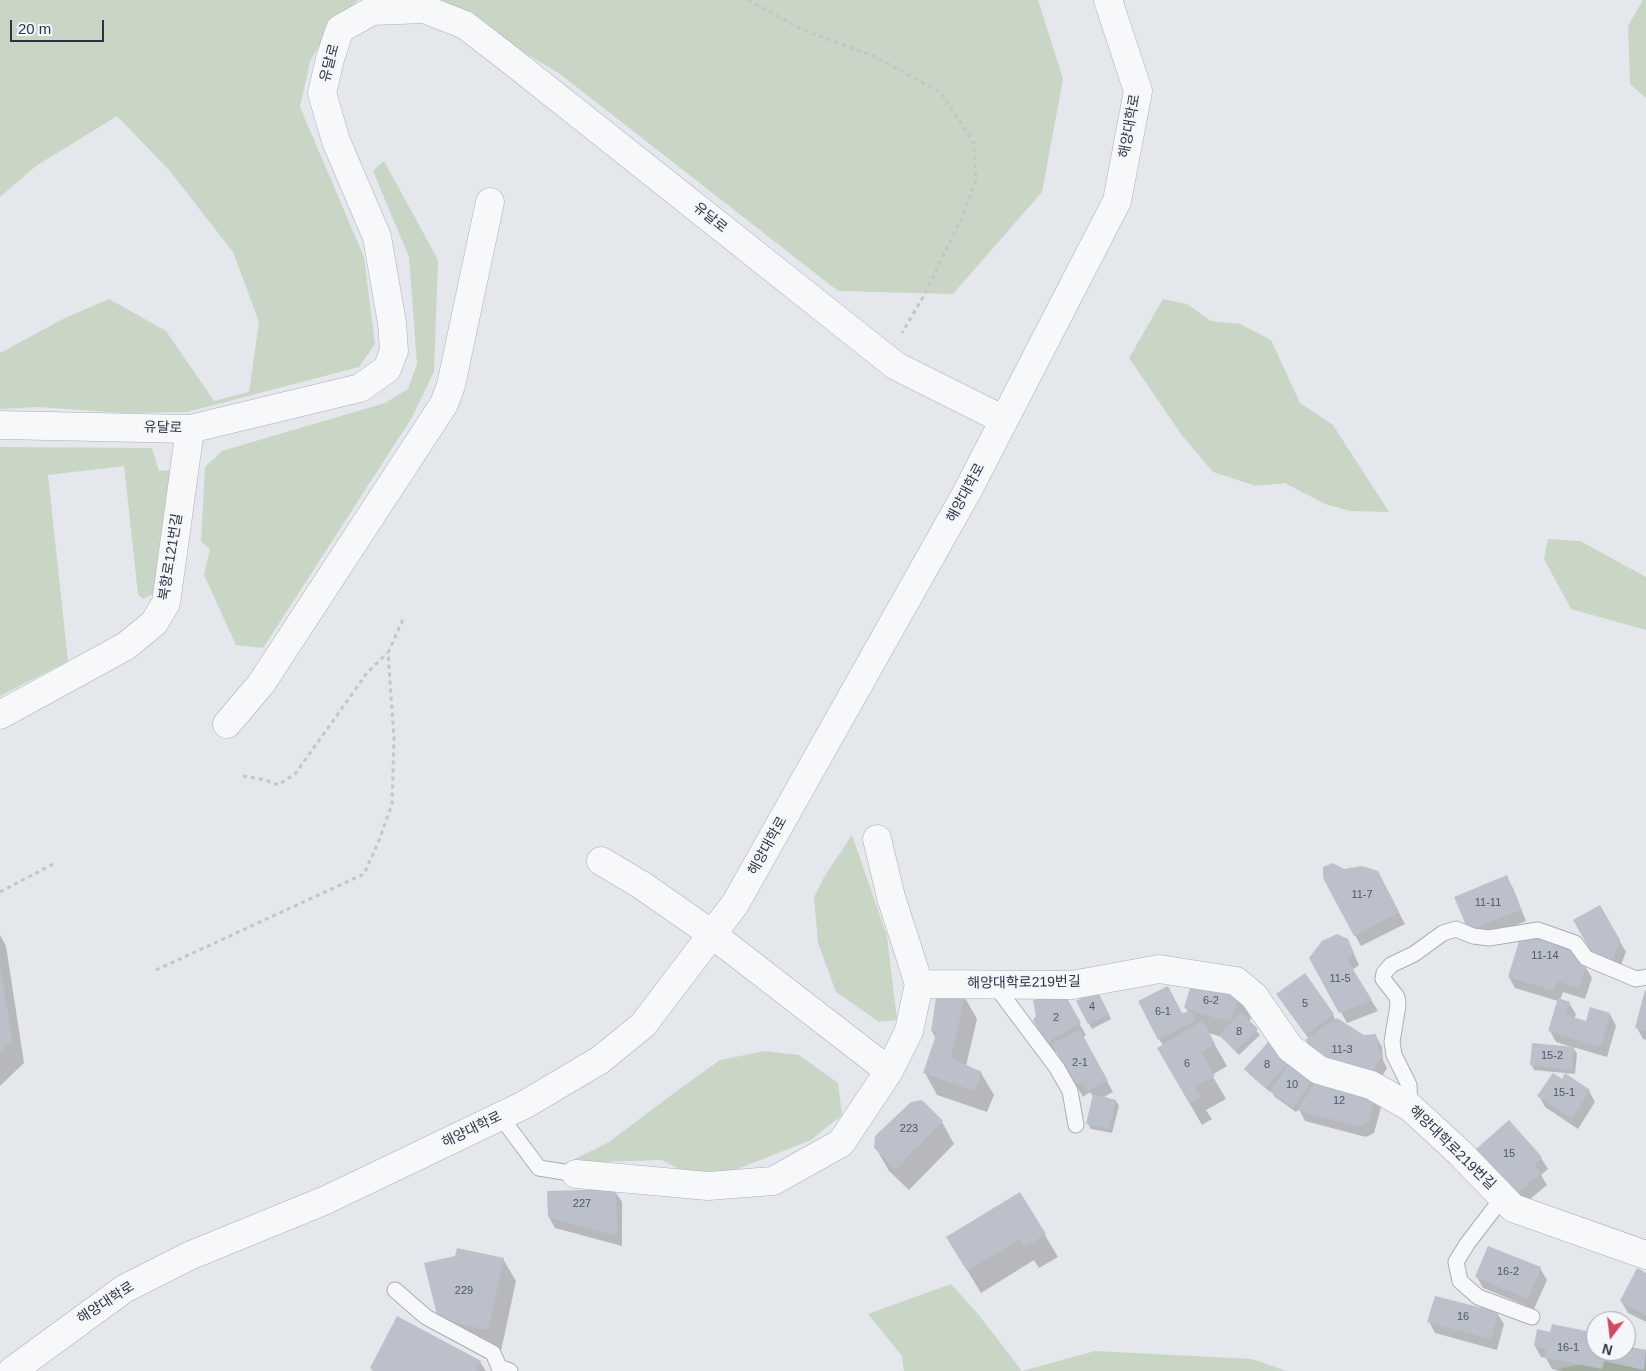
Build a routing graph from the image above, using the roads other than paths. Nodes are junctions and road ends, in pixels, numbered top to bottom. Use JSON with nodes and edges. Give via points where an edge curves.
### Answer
{"nodes":[{"id":1,"x":1108,"y":0,"type":"edge"},
{"id":2,"x":490,"y":202,"type":"dead end"},
{"id":3,"x":1004,"y":420,"type":"junction"},
{"id":4,"x":0,"y":425,"type":"edge"},
{"id":5,"x":190,"y":429,"type":"junction"},
{"id":6,"x":0,"y":715,"type":"edge"},
{"id":7,"x":227,"y":724,"type":"dead end"},
{"id":8,"x":877,"y":839,"type":"dead end"},
{"id":9,"x":601,"y":861,"type":"dead end"},
{"id":10,"x":712,"y":935,"type":"junction"},
{"id":11,"x":1646,"y":977,"type":"edge"},
{"id":12,"x":919,"y":984,"type":"junction"},
{"id":13,"x":994,"y":984,"type":"junction"},
{"id":14,"x":889,"y":1071,"type":"junction"},
{"id":15,"x":1410,"y":1107,"type":"junction"},
{"id":16,"x":500,"y":1116,"type":"junction"},
{"id":17,"x":1076,"y":1125,"type":"dead end"},
{"id":18,"x":576,"y":1174,"type":"joint"},
{"id":19,"x":1503,"y":1197,"type":"junction"},
{"id":20,"x":1646,"y":1255,"type":"edge"},
{"id":21,"x":395,"y":1290,"type":"dead end"},
{"id":22,"x":1532,"y":1317,"type":"dead end"},
{"id":23,"x":12,"y":1371,"type":"edge"},
{"id":24,"x":510,"y":1371,"type":"edge"}],
"edges":[{"from":1,"to":3,"type":"street","name":"해양대학로","via":[[1138,91],[1117,201]]},
{"from":2,"to":7,"type":"street","via":[[444,404],[261,684]]},
{"from":3,"to":5,"type":"street","name":"유달로","via":[[896,366],[465,25],[424,9],[372,10],[340,29],[322,93],[336,140],[377,237],[394,342],[387,369],[360,388]]},
{"from":3,"to":10,"type":"street","name":"해양대학로","via":[[967,492],[735,904]]},
{"from":4,"to":5,"type":"street","name":"유달로"},
{"from":5,"to":6,"type":"street","name":"북항로121번길","via":[[166,603],[154,623],[126,646]]},
{"from":8,"to":12,"type":"street","via":[[891,897]]},
{"from":9,"to":10,"type":"street"},
{"from":10,"to":14,"type":"street"},
{"from":10,"to":16,"type":"street","name":"해양대학로","via":[[643,1025],[600,1060]]},
{"from":11,"to":15,"type":"lane","via":[[1636,979],[1586,958],[1575,943],[1538,930],[1489,938],[1456,929],[1443,933],[1414,954],[1390,965],[1384,973],[1383,979],[1397,997],[1392,1042],[1394,1055],[1409,1085]]},
{"from":12,"to":13,"type":"street","name":"해양대학로219번길"},
{"from":12,"to":14,"type":"street","via":[[909,1031]]},
{"from":13,"to":15,"type":"street","name":"해양대학로219번길","via":[[1072,985],[1159,969],[1236,981],[1254,996],[1290,1048],[1320,1070],[1371,1085]]},
{"from":13,"to":17,"type":"lane","via":[[1057,1068],[1070,1091]]},
{"from":14,"to":18,"type":"street","via":[[841,1143],[773,1181],[708,1186]]},
{"from":15,"to":19,"type":"street","name":"해양대학로219번길"},
{"from":16,"to":18,"type":"lane","via":[[539,1168]]},
{"from":16,"to":23,"type":"street","name":"해양대학로","via":[[326,1200],[189,1256],[132,1285]]},
{"from":19,"to":20,"type":"street","name":"해양대학로219번길","via":[[1513,1208]]},
{"from":19,"to":22,"type":"lane","via":[[1456,1262],[1460,1281],[1478,1297]]},
{"from":21,"to":24,"type":"lane","via":[[426,1317],[493,1353],[499,1367]]}]}
